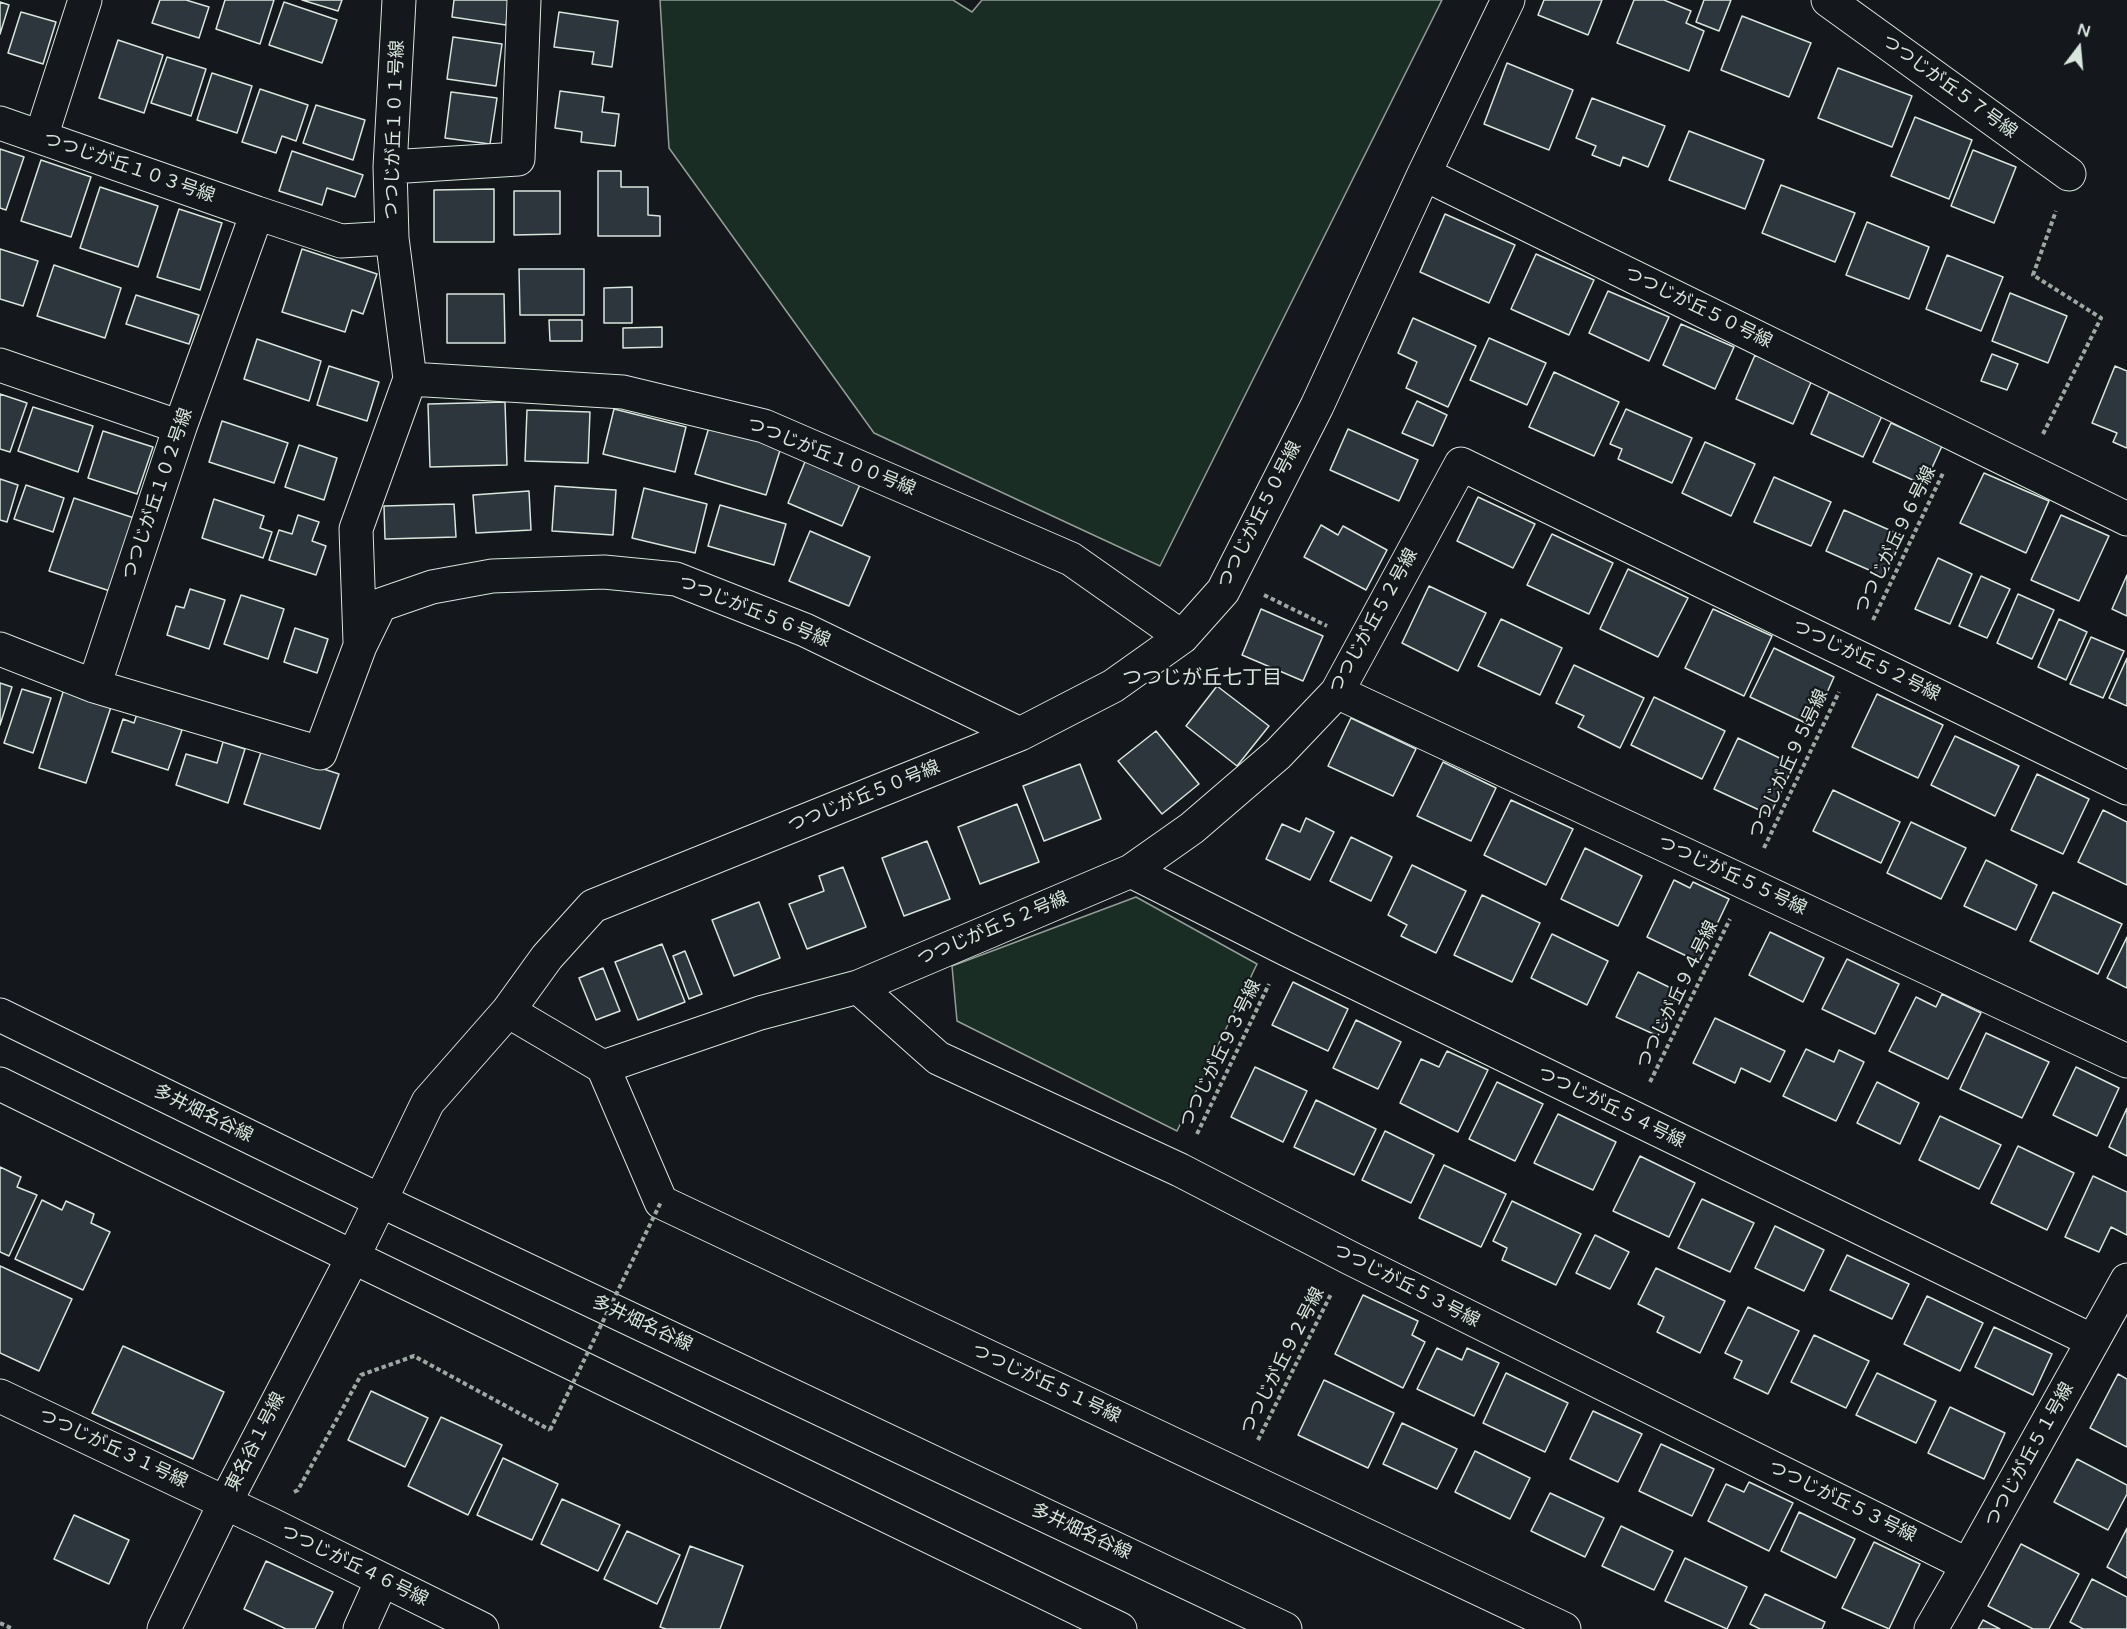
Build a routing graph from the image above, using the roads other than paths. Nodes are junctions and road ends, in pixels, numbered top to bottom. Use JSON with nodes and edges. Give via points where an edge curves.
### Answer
{"nodes":[{"id":1,"x":85,"y":0,"type":"edge"},
{"id":2,"x":399,"y":0,"type":"edge"},
{"id":3,"x":524,"y":0,"type":"edge"},
{"id":4,"x":1508,"y":0,"type":"edge"},
{"id":5,"x":1828,"y":0,"type":"edge"},
{"id":6,"x":0,"y":123,"type":"edge"},
{"id":7,"x":40,"y":137,"type":"junction"},
{"id":8,"x":390,"y":167,"type":"junction"},
{"id":9,"x":1424,"y":174,"type":"junction"},
{"id":10,"x":2069,"y":174,"type":"road end"},
{"id":11,"x":257,"y":213,"type":"junction"},
{"id":12,"x":392,"y":238,"type":"junction"},
{"id":13,"x":0,"y":365,"type":"edge"},
{"id":14,"x":410,"y":379,"type":"junction"},
{"id":15,"x":180,"y":427,"type":"junction"},
{"id":16,"x":2127,"y":519,"type":"edge"},
{"id":17,"x":1182,"y":637,"type":"junction"},
{"id":18,"x":360,"y":646,"type":"junction"},
{"id":19,"x":0,"y":649,"type":"edge"},
{"id":20,"x":94,"y":686,"type":"junction"},
{"id":21,"x":1337,"y":692,"type":"junction"},
{"id":22,"x":1020,"y":734,"type":"junction"},
{"id":23,"x":2127,"y":788,"type":"edge"},
{"id":24,"x":1131,"y":871,"type":"junction"},
{"id":25,"x":858,"y":987,"type":"junction"},
{"id":26,"x":508,"y":1011,"type":"junction"},
{"id":27,"x":0,"y":1015,"type":"edge"},
{"id":28,"x":2127,"y":1061,"type":"edge"},
{"id":29,"x":603,"y":1067,"type":"junction"},
{"id":30,"x":0,"y":1084,"type":"edge"},
{"id":31,"x":379,"y":1200,"type":"junction"},
{"id":32,"x":353,"y":1257,"type":"junction"},
{"id":33,"x":2127,"y":1280,"type":"edge"},
{"id":34,"x":2093,"y":1341,"type":"junction"},
{"id":35,"x":0,"y":1396,"type":"edge"},
{"id":36,"x":225,"y":1503,"type":"junction"},
{"id":37,"x":1968,"y":1565,"type":"junction"},
{"id":38,"x":382,"y":1580,"type":"junction"},
{"id":39,"x":164,"y":1629,"type":"edge"},
{"id":40,"x":360,"y":1629,"type":"edge"},
{"id":41,"x":482,"y":1629,"type":"edge"},
{"id":42,"x":1120,"y":1629,"type":"edge"},
{"id":43,"x":1285,"y":1629,"type":"edge"},
{"id":44,"x":1564,"y":1629,"type":"edge"},
{"id":45,"x":1930,"y":1629,"type":"edge"}],
"edges":[{"from":1,"to":7,"type":"street"},
{"from":2,"to":8,"type":"street","name":"つつじが丘１０１号線"},
{"from":3,"to":8,"type":"street","via":[[518,159]]},
{"from":4,"to":9,"type":"street"},
{"from":5,"to":10,"type":"street","name":"つつじが丘５７号線"},
{"from":6,"to":7,"type":"street","name":"つつじが丘１０３号線"},
{"from":7,"to":11,"type":"street","name":"つつじが丘１０３号線"},
{"from":8,"to":12,"type":"street","name":"つつじが丘１０１号線"},
{"from":9,"to":16,"type":"street","name":"つつじが丘５０号線"},
{"from":9,"to":17,"type":"street","name":"つつじが丘５０号線","via":[[1317,406],[1229,578]]},
{"from":11,"to":12,"type":"street","via":[[341,241]]},
{"from":11,"to":15,"type":"street","name":"つつじが丘１０２号線"},
{"from":12,"to":14,"type":"street","name":"つつじが丘１０１号線"},
{"from":13,"to":15,"type":"street"},
{"from":14,"to":17,"type":"street","name":"つつじが丘１００号線","via":[[622,392],[764,426],[1071,559]]},
{"from":14,"to":18,"type":"street","name":"つつじが丘１０１号線","via":[[357,529]]},
{"from":15,"to":20,"type":"street","name":"つつじが丘１０２号線"},
{"from":17,"to":22,"type":"street","name":"つつじが丘５０号線","via":[[1113,686]]},
{"from":18,"to":20,"type":"street","name":"つつじが丘５６号線","via":[[320,753]]},
{"from":18,"to":22,"type":"street","name":"つつじが丘５６号線","via":[[380,605],[432,587],[492,576],[604,572],[676,579],[805,630]]},
{"from":19,"to":20,"type":"street"},
{"from":21,"to":23,"type":"street","name":"つつじが丘５２号線","via":[[1461,464]]},
{"from":21,"to":24,"type":"street","name":"つつじが丘５２号線","via":[[1278,754],[1192,828]]},
{"from":21,"to":28,"type":"street","name":"つつじが丘５５号線"},
{"from":22,"to":26,"type":"street","name":"つつじが丘５０号線","via":[[593,906],[547,957]]},
{"from":24,"to":25,"type":"street","name":"つつじが丘５２号線"},
{"from":24,"to":34,"type":"street","name":"つつじが丘５４号線"},
{"from":25,"to":29,"type":"street","name":"つつじが丘５２号線","via":[[760,1012]]},
{"from":25,"to":37,"type":"street","name":"つつじが丘５３号線","via":[[938,1058],[1180,1170]]},
{"from":26,"to":29,"type":"street"},
{"from":26,"to":31,"type":"street","name":"つつじが丘５０号線","via":[[428,1102]]},
{"from":27,"to":31,"type":"street","name":"多井畑名谷線"},
{"from":29,"to":44,"type":"street","name":"つつじが丘５１号線","via":[[661,1202]]},
{"from":30,"to":32,"type":"street"},
{"from":31,"to":32,"type":"street","name":"東名谷１号線"},
{"from":31,"to":43,"type":"street","name":"多井畑名谷線"},
{"from":32,"to":36,"type":"street","name":"東名谷１号線"},
{"from":32,"to":42,"type":"street"},
{"from":33,"to":34,"type":"street","name":"つつじが丘５１号線"},
{"from":34,"to":37,"type":"street","name":"つつじが丘５１号線"},
{"from":35,"to":36,"type":"street","name":"つつじが丘３１号線"},
{"from":36,"to":38,"type":"street","name":"つつじが丘４６号線"},
{"from":36,"to":39,"type":"street","name":"東名谷１号線"},
{"from":37,"to":45,"type":"street","name":"つつじが丘５１号線"},
{"from":38,"to":40,"type":"street"},
{"from":38,"to":41,"type":"street","name":"つつじが丘４６号線"}]}
